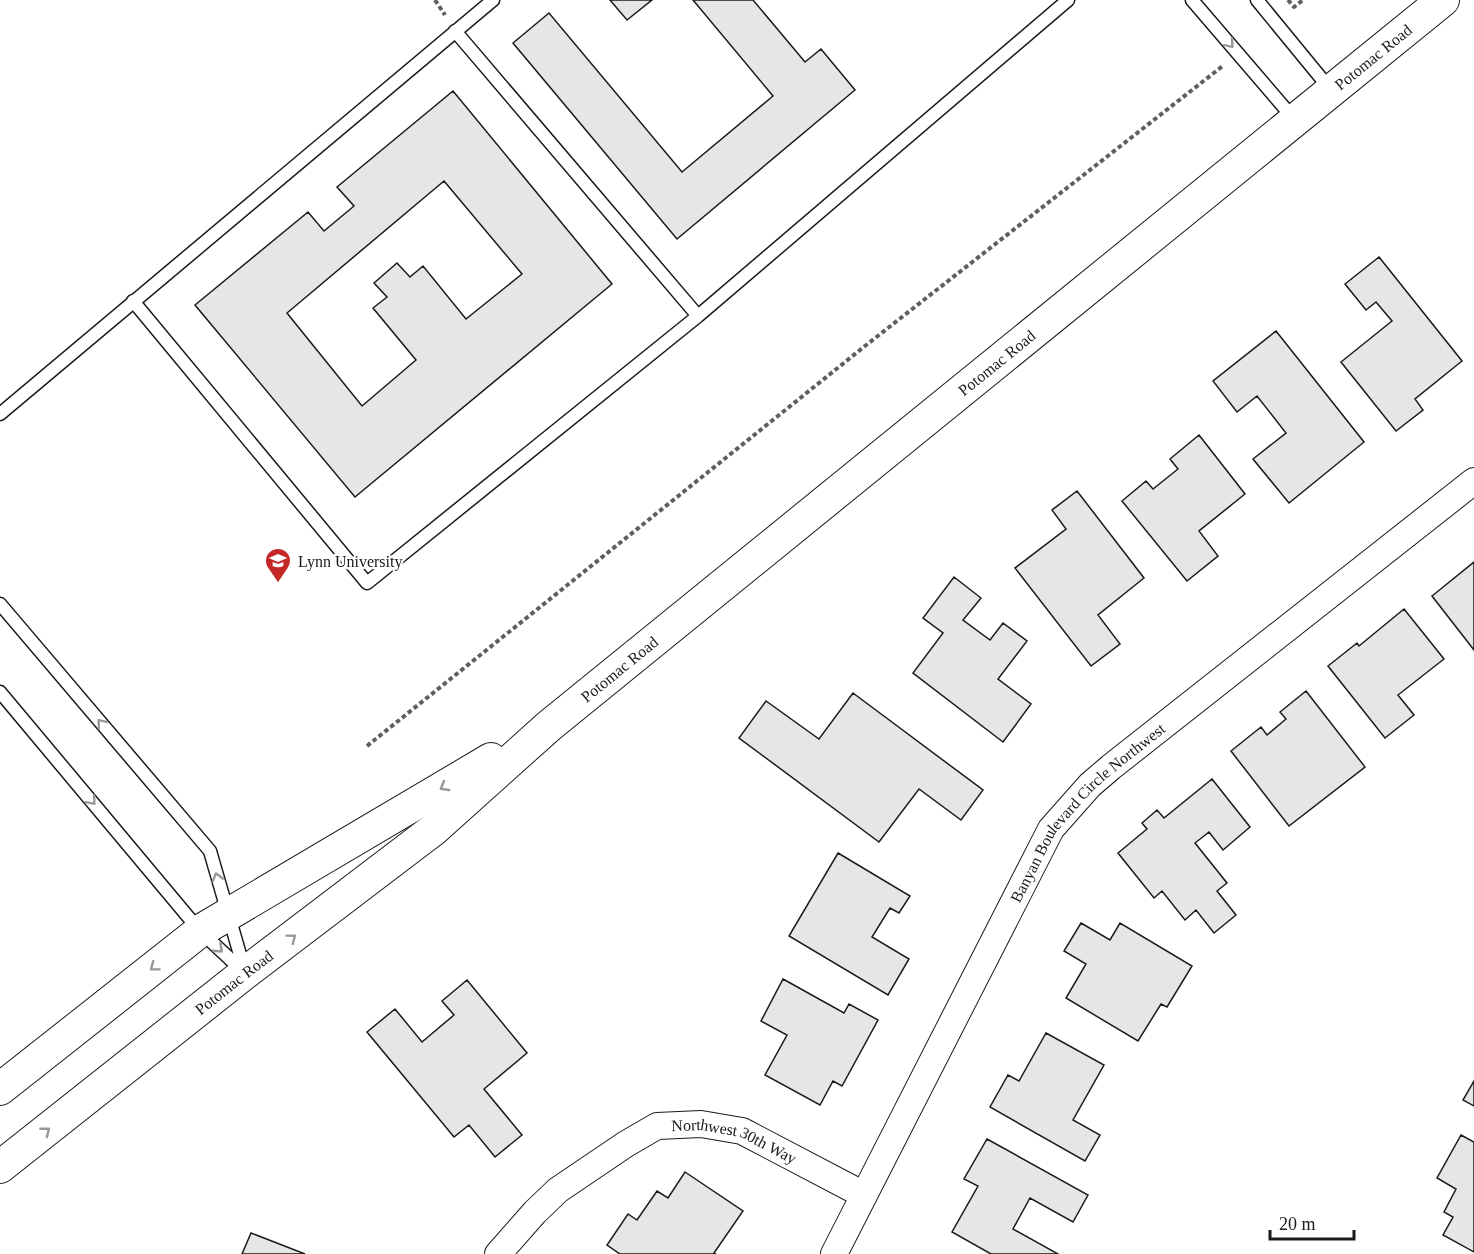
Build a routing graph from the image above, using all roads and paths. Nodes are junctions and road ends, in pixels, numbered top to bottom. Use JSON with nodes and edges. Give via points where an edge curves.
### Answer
{"nodes":[{"id":1,"x":493,"y":0,"type":"edge"},
{"id":2,"x":1068,"y":0,"type":"edge"},
{"id":3,"x":1192,"y":0,"type":"edge"},
{"id":4,"x":1257,"y":0,"type":"edge"},
{"id":5,"x":1288,"y":0,"type":"edge"},
{"id":6,"x":1303,"y":0,"type":"edge"},
{"id":7,"x":1443,"y":0,"type":"edge"},
{"id":8,"x":455,"y":32,"type":"junction"},
{"id":9,"x":1226,"y":62,"type":"dead end"},
{"id":10,"x":1330,"y":89,"type":"junction"},
{"id":11,"x":1294,"y":119,"type":"junction"},
{"id":12,"x":133,"y":302,"type":"junction"},
{"id":13,"x":698,"y":316,"type":"junction"},
{"id":14,"x":0,"y":414,"type":"edge"},
{"id":15,"x":1474,"y":481,"type":"edge"},
{"id":16,"x":0,"y":604,"type":"edge"},
{"id":17,"x":0,"y":692,"type":"edge"},
{"id":18,"x":549,"y":726,"type":"junction"},
{"id":19,"x":367,"y":746,"type":"dead end"},
{"id":20,"x":228,"y":914,"type":"junction"},
{"id":21,"x":200,"y":932,"type":"junction"},
{"id":22,"x":245,"y":973,"type":"junction"},
{"id":23,"x":0,"y":1089,"type":"edge"},
{"id":24,"x":0,"y":1167,"type":"edge"},
{"id":25,"x":864,"y":1196,"type":"junction"},
{"id":26,"x":498,"y":1254,"type":"edge"},
{"id":27,"x":834,"y":1254,"type":"edge"}],
"edges":[{"from":1,"to":8,"type":"lane"},
{"from":2,"to":13,"type":"lane"},
{"from":3,"to":11,"type":"lane","one_way":true},
{"from":4,"to":10,"type":"lane"},
{"from":5,"to":6,"type":"path","via":[[1294,7]]},
{"from":7,"to":10,"type":"street","name":"Potomac Road"},
{"from":8,"to":12,"type":"lane"},
{"from":8,"to":13,"type":"lane"},
{"from":9,"to":19,"type":"path"},
{"from":10,"to":11,"type":"street","name":"Potomac Road"},
{"from":11,"to":18,"type":"street","name":"Potomac Road"},
{"from":12,"to":13,"type":"lane","via":[[367,584]]},
{"from":12,"to":14,"type":"lane"},
{"from":15,"to":25,"type":"street","name":"Banyan Boulevard Circle Northwest","via":[[1111,767],[1051,829]]},
{"from":20,"to":16,"type":"lane","one_way":true,"via":[[210,851]]},
{"from":17,"to":21,"type":"lane","one_way":true},
{"from":18,"to":20,"type":"street","name":"Potomac Road","one_way":true},
{"from":22,"to":18,"type":"street","name":"Potomac Road","one_way":true,"via":[[433,830]]},
{"from":20,"to":21,"type":"street","name":"Potomac Road"},
{"from":20,"to":22,"type":"lane"},
{"from":21,"to":22,"type":"lane","one_way":true},
{"from":21,"to":23,"type":"street","name":"Potomac Road","one_way":true},
{"from":24,"to":22,"type":"street","name":"Potomac Road","one_way":true},
{"from":25,"to":26,"type":"street","name":"Northwest 30th Way","via":[[742,1131],[701,1124],[657,1126],[558,1190]]},
{"from":25,"to":27,"type":"street","name":"Banyan Boulevard Circle Northwest"}]}
